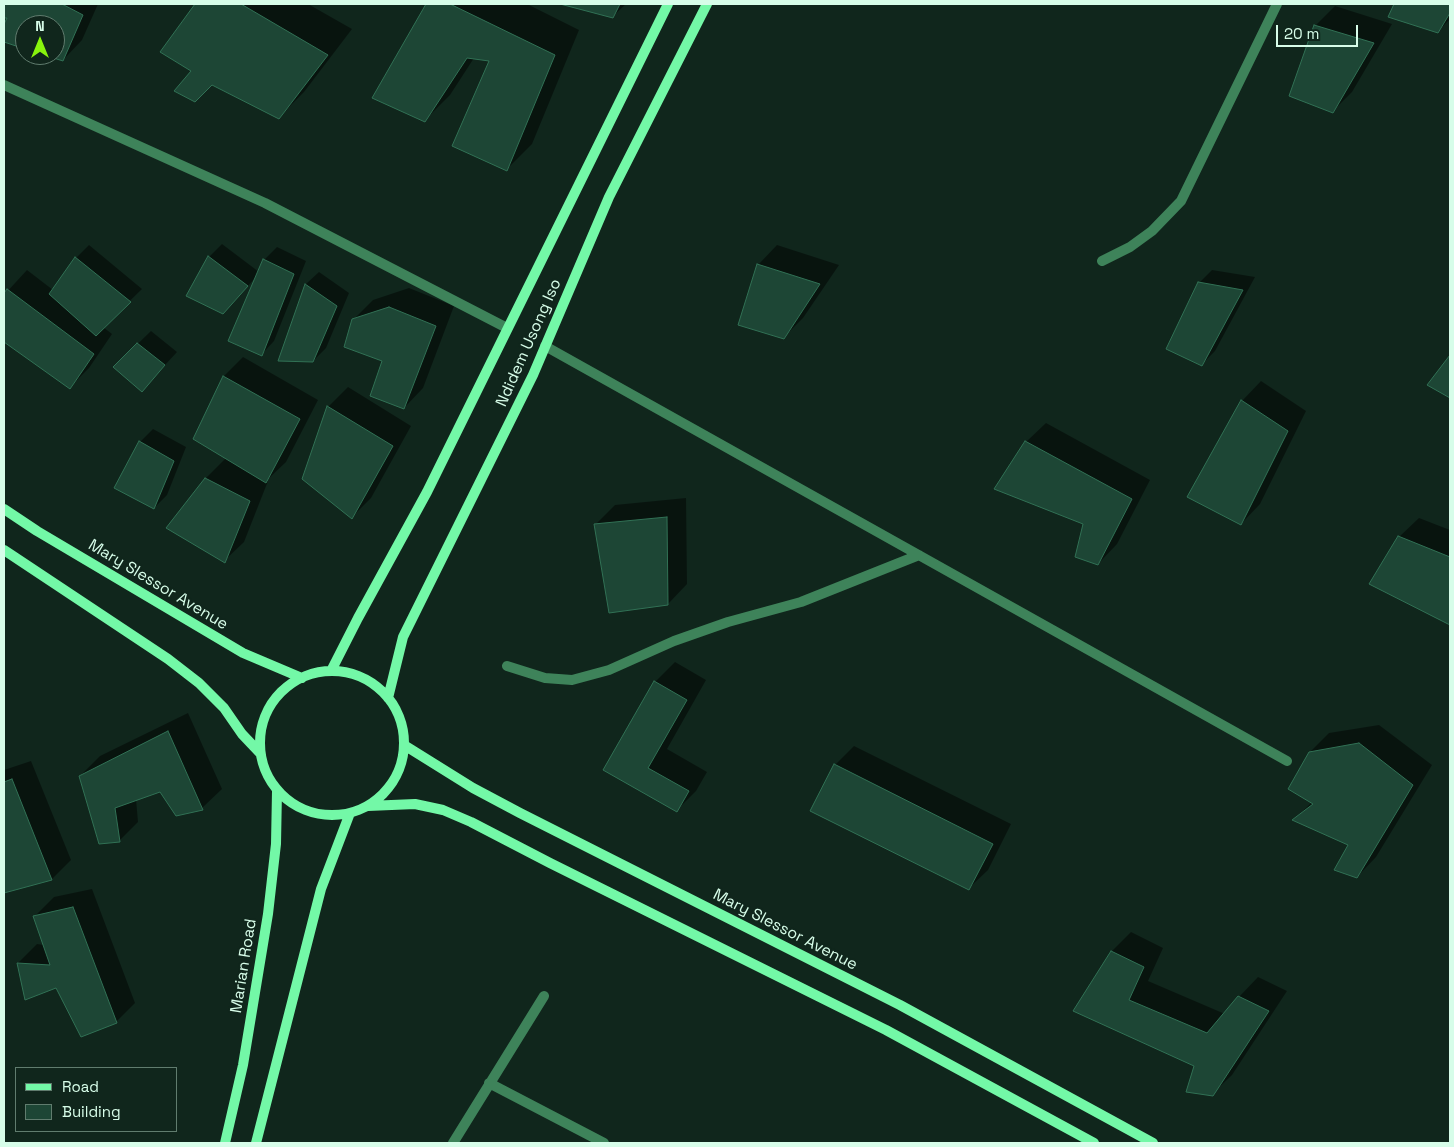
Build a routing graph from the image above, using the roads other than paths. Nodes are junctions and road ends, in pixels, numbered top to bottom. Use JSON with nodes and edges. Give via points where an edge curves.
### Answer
{"nodes":[{"id":1,"x":668,"y":4,"type":"edge"},
{"id":2,"x":706,"y":4,"type":"edge"},
{"id":3,"x":1277,"y":4,"type":"edge"},
{"id":4,"x":4,"y":85,"type":"edge"},
{"id":5,"x":1102,"y":261,"type":"dead end"},
{"id":6,"x":507,"y":328,"type":"junction"},
{"id":7,"x":545,"y":346,"type":"junction"},
{"id":8,"x":4,"y":509,"type":"edge"},
{"id":9,"x":4,"y":550,"type":"edge"},
{"id":10,"x":918,"y":555,"type":"junction"},
{"id":11,"x":507,"y":666,"type":"dead end"},
{"id":12,"x":331,"y":671,"type":"junction"},
{"id":13,"x":302,"y":678,"type":"junction"},
{"id":14,"x":388,"y":698,"type":"junction"},
{"id":15,"x":404,"y":745,"type":"junction"},
{"id":16,"x":260,"y":753,"type":"junction"},
{"id":17,"x":1287,"y":761,"type":"dead end"},
{"id":18,"x":276,"y":791,"type":"junction"},
{"id":19,"x":368,"y":806,"type":"junction"},
{"id":20,"x":350,"y":813,"type":"junction"},
{"id":21,"x":544,"y":996,"type":"dead end"},
{"id":22,"x":489,"y":1083,"type":"junction"},
{"id":23,"x":226,"y":1143,"type":"edge"},
{"id":24,"x":256,"y":1143,"type":"edge"},
{"id":25,"x":452,"y":1143,"type":"edge"},
{"id":26,"x":604,"y":1143,"type":"edge"},
{"id":27,"x":1094,"y":1143,"type":"edge"},
{"id":28,"x":1153,"y":1143,"type":"edge"}],
"edges":[{"from":1,"to":6,"type":"main road","name":"Ndidem Usong Iso"},
{"from":2,"to":7,"type":"main road","name":"Ndidem Usong Iso","via":[[609,198]]},
{"from":3,"to":5,"type":"street","via":[[1180,201],[1152,232]]},
{"from":4,"to":6,"type":"street","via":[[266,202]]},
{"from":6,"to":12,"type":"main road","name":"Ndidem Usong Iso","via":[[427,492]]},
{"from":7,"to":10,"type":"street"},
{"from":7,"to":14,"type":"main road","name":"Ndidem Usong Iso","via":[[403,637]]},
{"from":8,"to":13,"type":"main road","name":"Mary Slessor Avenue","via":[[243,653]]},
{"from":9,"to":16,"type":"main road","via":[[168,658],[224,708]]},
{"from":10,"to":11,"type":"street","via":[[801,602],[728,622],[674,641],[609,670],[572,680],[545,678]]},
{"from":10,"to":17,"type":"street"},
{"from":12,"to":13,"type":"main road"},
{"from":12,"to":14,"type":"main road","via":[[352,675],[372,684]]},
{"from":13,"to":16,"type":"main road","via":[[282,690],[268,708],[260,730]]},
{"from":14,"to":15,"type":"main road","via":[[400,720]]},
{"from":15,"to":19,"type":"main road","via":[[400,769],[387,790]]},
{"from":15,"to":28,"type":"main road","name":"Mary Slessor Avenue","via":[[520,813],[900,1005]]},
{"from":16,"to":18,"type":"main road"},
{"from":18,"to":20,"type":"main road","via":[[298,807],[323,815]]},
{"from":18,"to":23,"type":"main road","name":"Marian Road","via":[[276,844],[268,914],[243,1065]]},
{"from":19,"to":20,"type":"main road"},
{"from":19,"to":27,"type":"main road","via":[[415,804],[443,810],[471,822],[886,1030]]},
{"from":20,"to":24,"type":"main road","via":[[321,888]]},
{"from":21,"to":22,"type":"street"},
{"from":22,"to":25,"type":"street"},
{"from":22,"to":26,"type":"street"}]}
